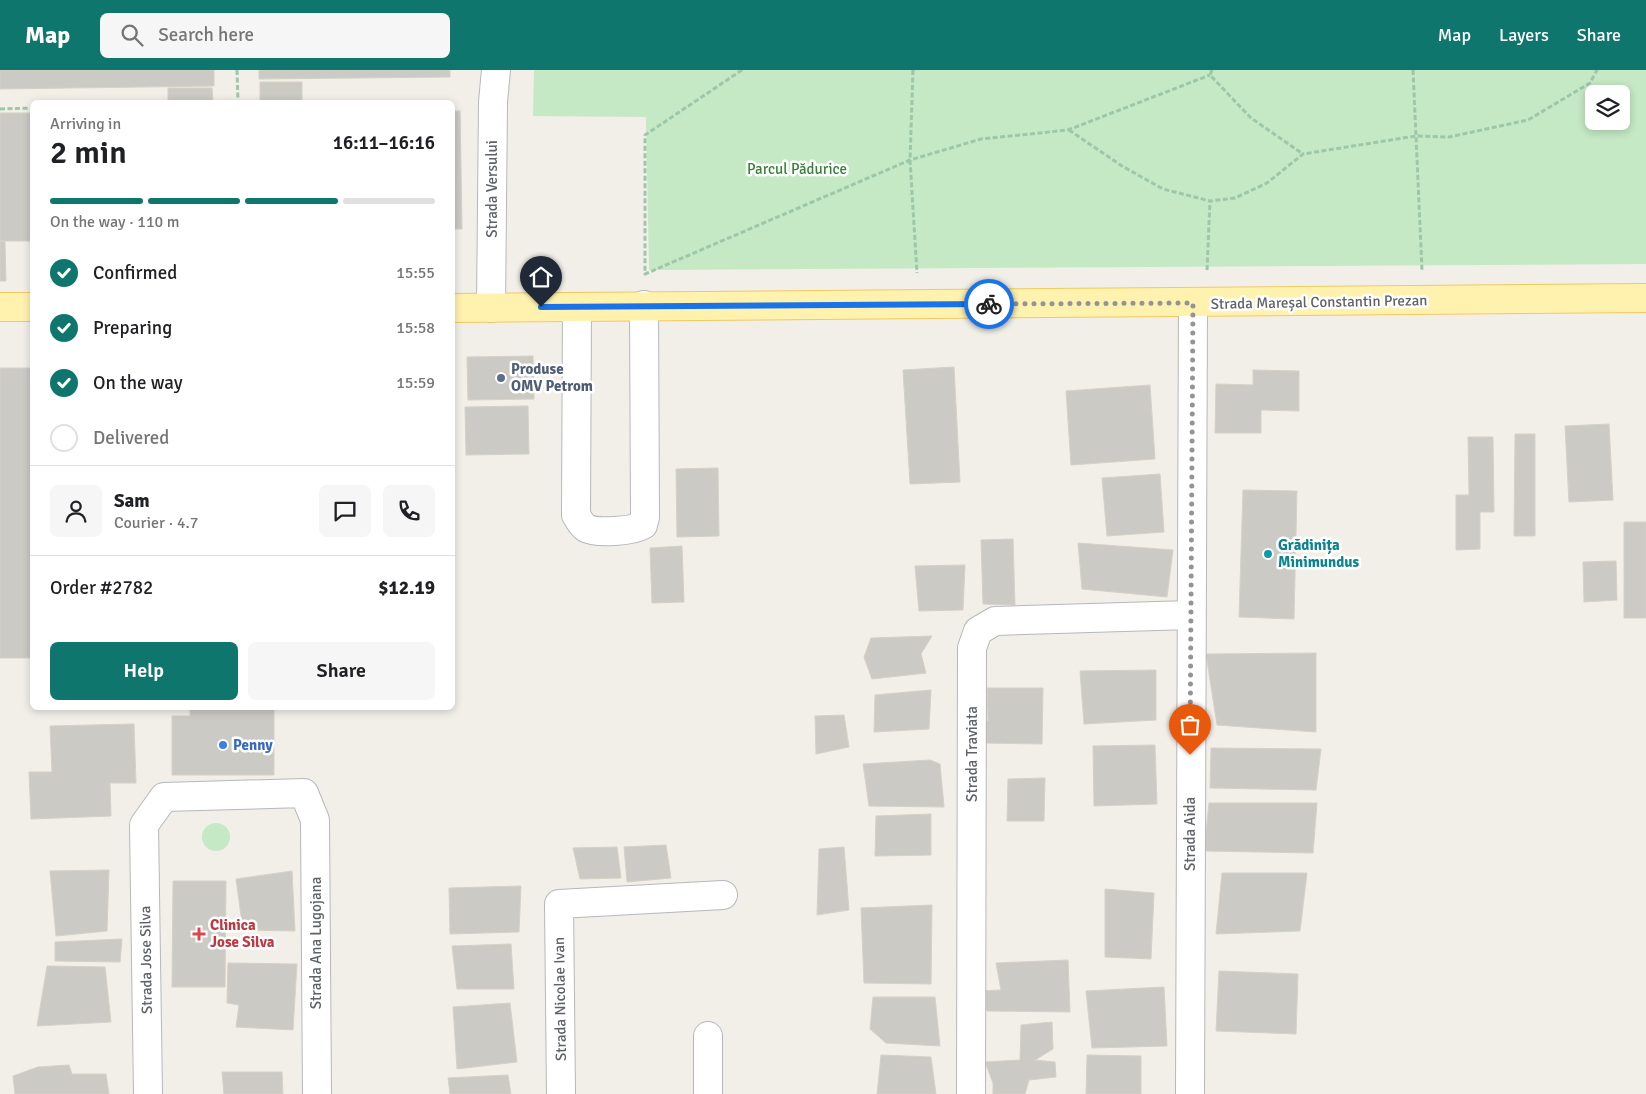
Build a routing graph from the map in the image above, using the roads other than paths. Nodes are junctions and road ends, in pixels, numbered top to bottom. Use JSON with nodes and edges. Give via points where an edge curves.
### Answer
{"nodes":[{"id":1,"x":496,"y":70,"type":"edge"},
{"id":2,"x":1646,"y":298,"type":"edge"},
{"id":3,"x":1193,"y":303,"type":"junction"},
{"id":4,"x":577,"y":306,"type":"junction"},
{"id":5,"x":644,"y":306,"type":"junction"},
{"id":6,"x":0,"y":307,"type":"edge"},
{"id":7,"x":30,"y":307,"type":"edge"},
{"id":8,"x":455,"y":308,"type":"edge"},
{"id":9,"x":491,"y":308,"type":"junction"},
{"id":10,"x":1190,"y":615,"type":"junction"},
{"id":11,"x":304,"y":793,"type":"joint"},
{"id":12,"x":723,"y":895,"type":"dead end"},
{"id":13,"x":708,"y":1036,"type":"dead end"},
{"id":14,"x":148,"y":1094,"type":"edge"},
{"id":15,"x":317,"y":1094,"type":"edge"},
{"id":16,"x":561,"y":1094,"type":"edge"},
{"id":17,"x":708,"y":1094,"type":"edge"},
{"id":18,"x":971,"y":1094,"type":"edge"},
{"id":19,"x":1190,"y":1094,"type":"edge"}],
"edges":[{"from":1,"to":9,"type":"street","name":"Strada Versului"},
{"from":2,"to":3,"type":"main road","name":"Strada Mareșal Constantin Prezan"},
{"from":3,"to":5,"type":"main road","name":"Strada Mareșal Constantin Prezan"},
{"from":3,"to":10,"type":"street","name":"Strada Aida"},
{"from":4,"to":5,"type":"main road","name":"Strada Mareșal Constantin Prezan"},
{"from":4,"to":5,"type":"street","via":[[576,515],[584,527],[591,530],[634,530],[643,526]]},
{"from":4,"to":9,"type":"main road","name":"Strada Mareșal Constantin Prezan"},
{"from":6,"to":7,"type":"main road"},
{"from":8,"to":9,"type":"main road","name":"Strada Mareșal Constantin Prezan"},
{"from":10,"to":18,"type":"street","name":"Strada Traviata","via":[[994,621],[978,631],[972,648]]},
{"from":10,"to":19,"type":"street","name":"Strada Aida"},
{"from":11,"to":14,"type":"street","name":"Strada Jose Silva","via":[[164,797],[144,825]]},
{"from":11,"to":15,"type":"street","name":"Strada Ana Lugojana","via":[[315,820]]},
{"from":12,"to":16,"type":"street","name":"Strada Nicolae Ivan","via":[[559,904]]},
{"from":13,"to":17,"type":"street"}]}
